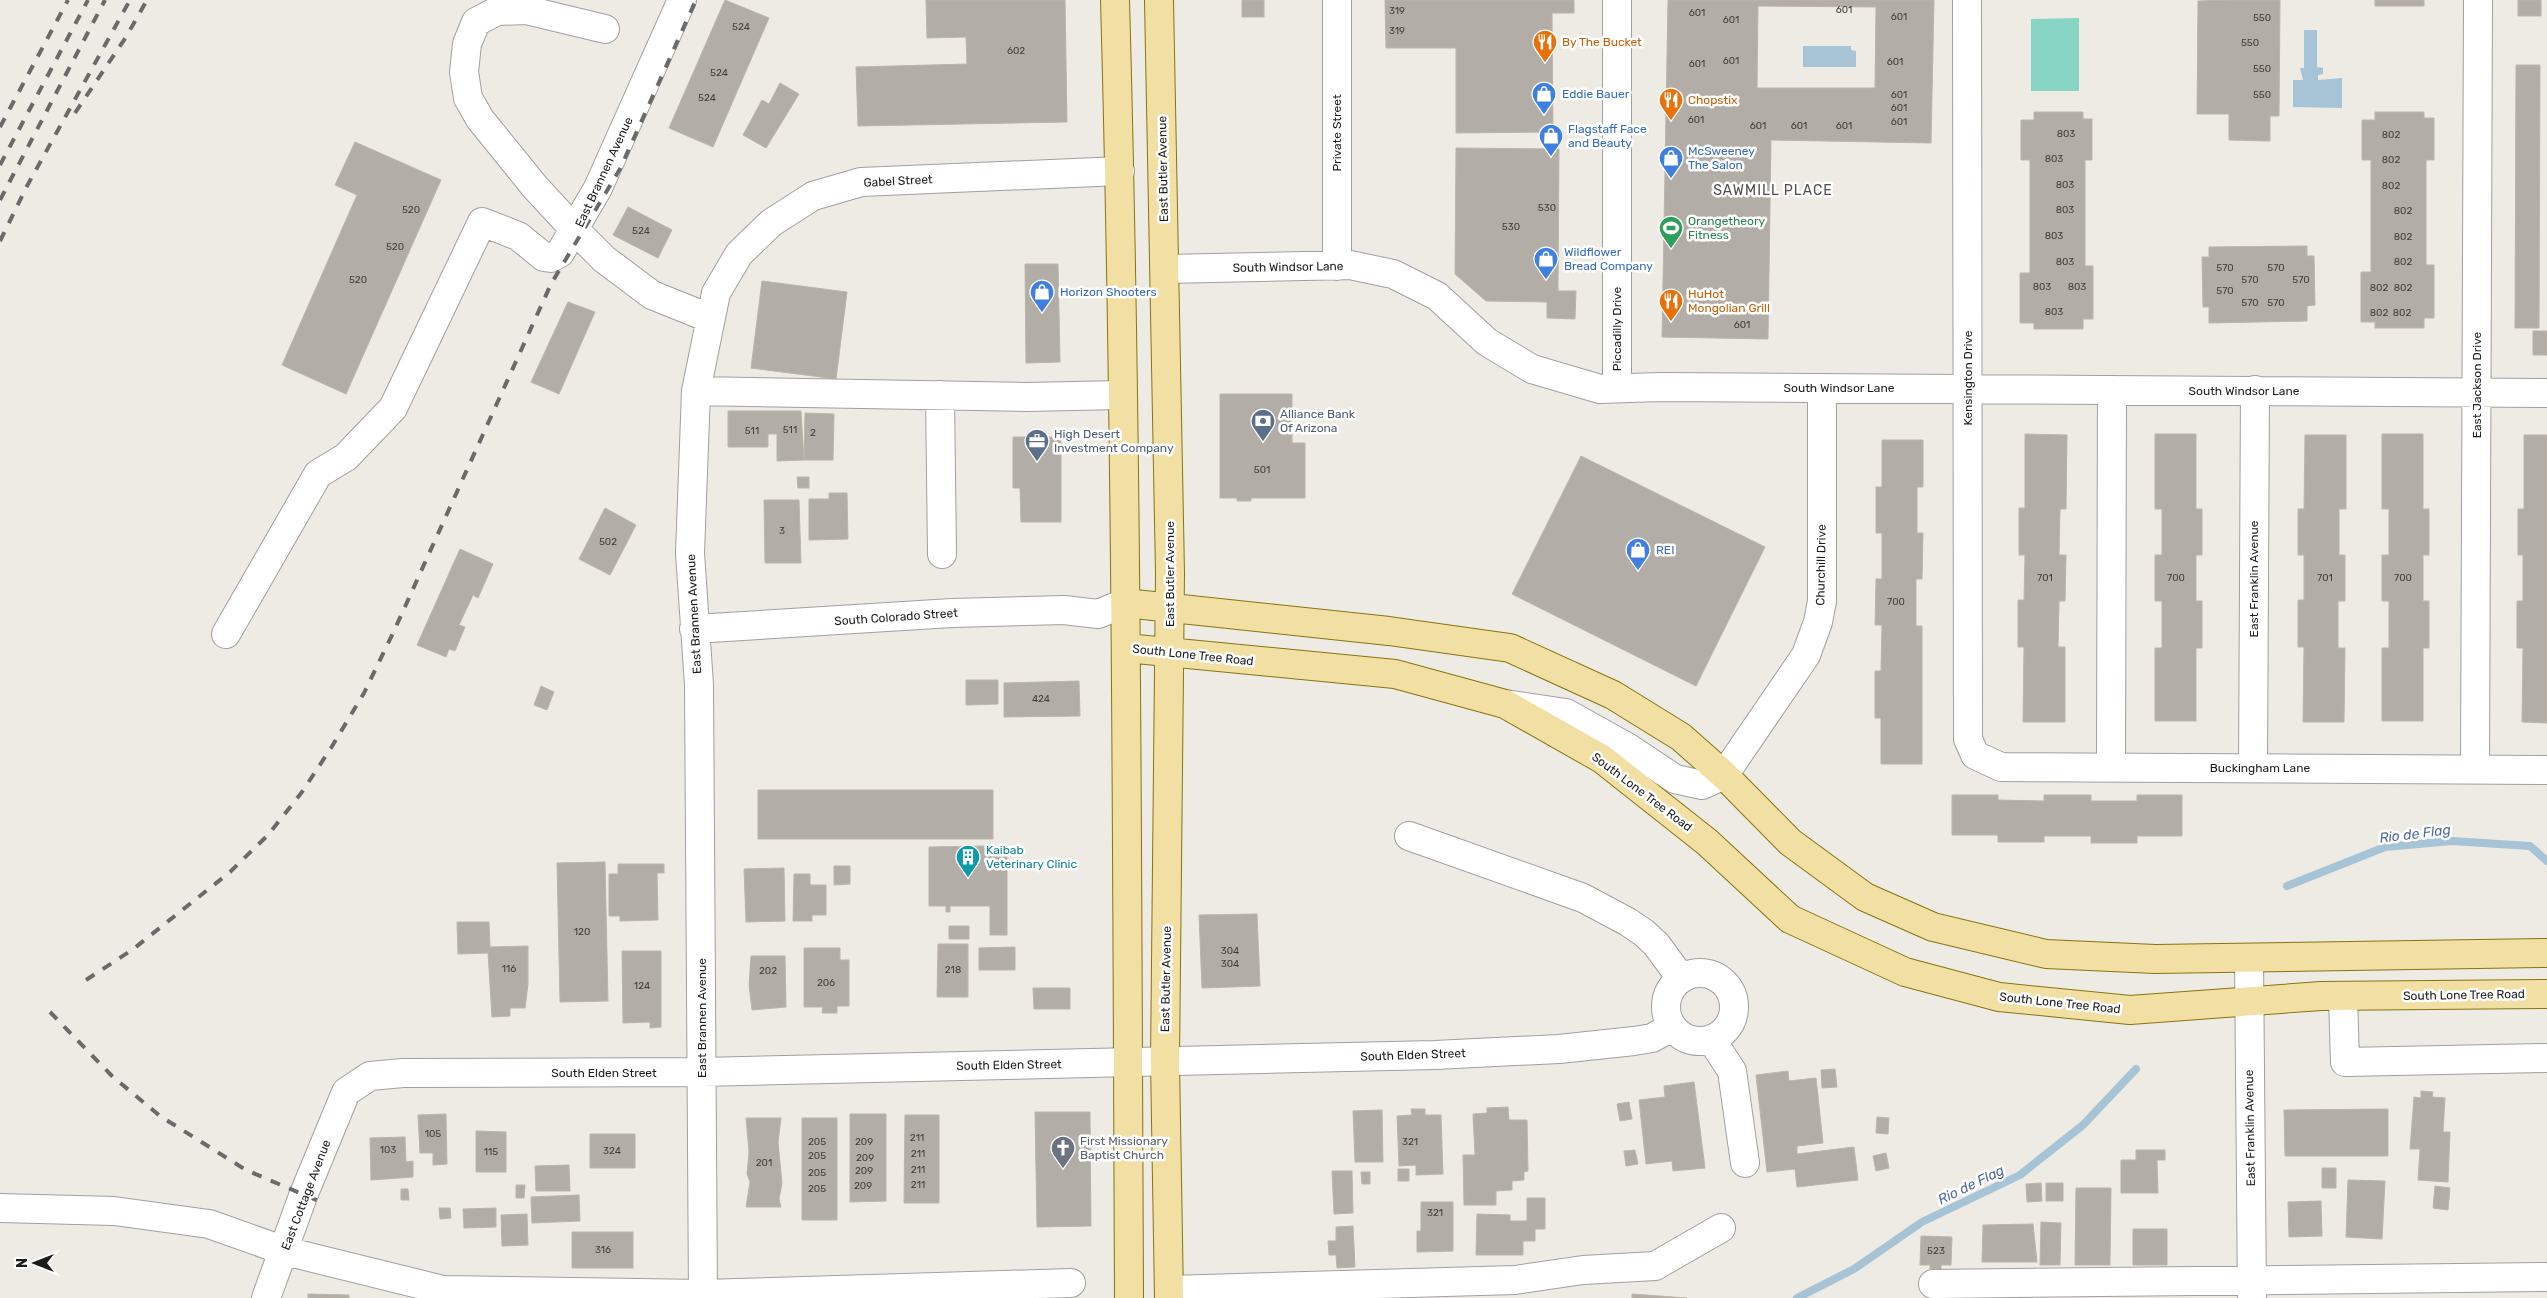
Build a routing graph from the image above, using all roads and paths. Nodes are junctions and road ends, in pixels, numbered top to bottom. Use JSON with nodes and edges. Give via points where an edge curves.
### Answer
{"nodes":[{"id":1,"x":682,"y":0,"type":"edge"},
{"id":2,"x":1115,"y":0,"type":"edge"},
{"id":3,"x":1159,"y":0,"type":"edge"},
{"id":4,"x":1337,"y":0,"type":"edge"},
{"id":5,"x":1618,"y":0,"type":"edge"},
{"id":6,"x":1967,"y":0,"type":"edge"},
{"id":7,"x":2478,"y":0,"type":"edge"},
{"id":8,"x":605,"y":29,"type":"dead end"},
{"id":9,"x":1120,"y":171,"type":"junction"},
{"id":10,"x":574,"y":229,"type":"junction"},
{"id":11,"x":1338,"y":266,"type":"junction"},
{"id":12,"x":1165,"y":269,"type":"junction"},
{"id":13,"x":709,"y":318,"type":"junction"},
{"id":14,"x":1617,"y":388,"type":"junction"},
{"id":15,"x":1822,"y":388,"type":"junction"},
{"id":16,"x":1968,"y":389,"type":"junction"},
{"id":17,"x":2112,"y":390,"type":"junction"},
{"id":18,"x":2255,"y":390,"type":"junction"},
{"id":19,"x":696,"y":392,"type":"junction"},
{"id":20,"x":2477,"y":392,"type":"junction"},
{"id":21,"x":2547,"y":393,"type":"edge"},
{"id":22,"x":940,"y":395,"type":"junction"},
{"id":23,"x":1122,"y":395,"type":"junction"},
{"id":24,"x":942,"y":554,"type":"dead end"},
{"id":25,"x":1125,"y":603,"type":"junction"},
{"id":26,"x":1170,"y":608,"type":"junction"},
{"id":27,"x":1098,"y":614,"type":"junction"},
{"id":28,"x":694,"y":629,"type":"junction"},
{"id":29,"x":226,"y":634,"type":"dead end"},
{"id":30,"x":1126,"y":648,"type":"junction"},
{"id":31,"x":1170,"y":653,"type":"junction"},
{"id":32,"x":1505,"y":704,"type":"junction"},
{"id":33,"x":1975,"y":755,"type":"joint"},
{"id":34,"x":2111,"y":767,"type":"junction"},
{"id":35,"x":2253,"y":768,"type":"junction"},
{"id":36,"x":2475,"y":769,"type":"junction"},
{"id":37,"x":2547,"y":770,"type":"edge"},
{"id":38,"x":1724,"y":775,"type":"junction"},
{"id":39,"x":1409,"y":836,"type":"dead end"},
{"id":40,"x":2547,"y":953,"type":"edge"},
{"id":41,"x":2249,"y":958,"type":"junction"},
{"id":42,"x":1681,"y":978,"type":"junction"},
{"id":43,"x":2547,"y":994,"type":"edge"},
{"id":44,"x":2343,"y":997,"type":"junction"},
{"id":45,"x":2248,"y":1002,"type":"junction"},
{"id":46,"x":1672,"y":1026,"type":"junction"},
{"id":47,"x":1711,"y":1039,"type":"junction"},
{"id":48,"x":2547,"y":1058,"type":"edge"},
{"id":49,"x":1165,"y":1061,"type":"junction"},
{"id":50,"x":1128,"y":1062,"type":"junction"},
{"id":51,"x":702,"y":1072,"type":"junction"},
{"id":52,"x":346,"y":1092,"type":"joint"},
{"id":53,"x":1745,"y":1163,"type":"dead end"},
{"id":54,"x":0,"y":1208,"type":"edge"},
{"id":55,"x":1721,"y":1228,"type":"dead end"},
{"id":56,"x":285,"y":1251,"type":"junction"},
{"id":57,"x":2547,"y":1277,"type":"edge"},
{"id":58,"x":1071,"y":1283,"type":"dead end"},
{"id":59,"x":1932,"y":1284,"type":"dead end"},
{"id":60,"x":1541,"y":1287,"type":"edge"},
{"id":61,"x":2252,"y":1289,"type":"edge"},
{"id":62,"x":1169,"y":1294,"type":"edge"},
{"id":63,"x":703,"y":1296,"type":"edge"},
{"id":64,"x":266,"y":1298,"type":"edge"},
{"id":65,"x":1129,"y":1298,"type":"edge"}],
"edges":[{"from":1,"to":10,"type":"street","name":"East Brannen Avenue","via":[[598,188]]},
{"from":2,"to":9,"type":"main road"},
{"from":3,"to":12,"type":"main road","name":"East Butler Avenue"},
{"from":4,"to":11,"type":"street","name":"Private Street"},
{"from":5,"to":14,"type":"street","name":"Piccadilly Drive"},
{"from":6,"to":16,"type":"street","name":"Kensington Drive"},
{"from":7,"to":20,"type":"street","name":"East Jackson Drive"},
{"from":8,"to":10,"type":"street","via":[[526,10],[497,11],[476,22],[467,44],[464,72],[468,98],[480,119]]},
{"from":9,"to":13,"type":"street","name":"Gabel Street","via":[[861,182],[813,196],[771,223],[738,254],[716,293]]},
{"from":9,"to":23,"type":"main road"},
{"from":10,"to":13,"type":"street","name":"East Brannen Avenue","via":[[604,260],[652,295]]},
{"from":10,"to":29,"type":"street","via":[[560,253],[551,258],[544,257],[518,236],[482,222],[393,408],[346,457],[318,474]]},
{"from":11,"to":12,"type":"street","name":"South Windsor Lane"},
{"from":11,"to":14,"type":"street","name":"South Windsor Lane","via":[[1350,265],[1393,274],[1438,296],[1487,342],[1532,369],[1600,389]]},
{"from":12,"to":26,"type":"main road","name":"East Butler Avenue"},
{"from":13,"to":19,"type":"street","name":"East Brannen Avenue"},
{"from":14,"to":15,"type":"street","name":"South Windsor Lane"},
{"from":15,"to":16,"type":"street","name":"South Windsor Lane"},
{"from":15,"to":38,"type":"street","name":"Churchill Drive","via":[[1822,602],[1818,622],[1806,656]]},
{"from":16,"to":17,"type":"street","name":"South Windsor Lane"},
{"from":16,"to":33,"type":"street","name":"Kensington Drive","via":[[1968,739]]},
{"from":17,"to":18,"type":"street","name":"South Windsor Lane"},
{"from":17,"to":34,"type":"street"},
{"from":18,"to":20,"type":"street","name":"South Windsor Lane"},
{"from":18,"to":35,"type":"street","name":"East Franklin Avenue"},
{"from":19,"to":22,"type":"street"},
{"from":19,"to":28,"type":"street","name":"East Brannen Avenue","via":[[690,553]]},
{"from":20,"to":21,"type":"street","name":"South Windsor Lane"},
{"from":20,"to":36,"type":"street","name":"East Jackson Drive"},
{"from":22,"to":23,"type":"street"},
{"from":22,"to":24,"type":"street"},
{"from":23,"to":25,"type":"main road"},
{"from":25,"to":26,"type":"main road"},
{"from":25,"to":27,"type":"street"},
{"from":25,"to":30,"type":"main road"},
{"from":26,"to":31,"type":"main road","name":"East Butler Avenue"},
{"from":26,"to":38,"type":"main road","via":[[1389,631],[1510,648],[1613,695],[1681,737]]},
{"from":27,"to":28,"type":"street","name":"South Colorado Street","via":[[1064,610],[952,613]]},
{"from":27,"to":30,"type":"street","name":"South Lone Tree Road"},
{"from":28,"to":51,"type":"street","name":"East Brannen Avenue","via":[[699,685]]},
{"from":30,"to":31,"type":"main road","name":"South Lone Tree Road"},
{"from":30,"to":50,"type":"main road"},
{"from":31,"to":32,"type":"main road","name":"South Lone Tree Road","via":[[1395,674]]},
{"from":31,"to":49,"type":"main road","name":"East Butler Avenue"},
{"from":32,"to":38,"type":"street","via":[[1566,713],[1627,747],[1675,779],[1702,785]]},
{"from":32,"to":45,"type":"main road","name":"South Lone Tree Road","via":[[1602,759],[1707,842],[1790,919],[1905,972],[1999,997],[2130,1010]]},
{"from":33,"to":34,"type":"street","name":"Buckingham Lane","via":[[2001,767]]},
{"from":34,"to":35,"type":"street","name":"Buckingham Lane"},
{"from":35,"to":36,"type":"street","name":"Buckingham Lane"},
{"from":36,"to":37,"type":"street","name":"Buckingham Lane"},
{"from":38,"to":41,"type":"main road","via":[[1790,842],[1865,897],[1933,927],[2046,954],[2154,959]]},
{"from":39,"to":42,"type":"street","via":[[1584,898],[1644,933]]},
{"from":40,"to":41,"type":"main road"},
{"from":41,"to":45,"type":"street","name":"East Franklin Avenue"},
{"from":42,"to":46,"type":"street","via":[[1673,986],[1666,1006]]},
{"from":42,"to":47,"type":"street","via":[[1708,974],[1723,982],[1730,992],[1733,1014],[1721,1034]]},
{"from":43,"to":44,"type":"main road","name":"South Lone Tree Road"},
{"from":44,"to":45,"type":"main road","name":"South Lone Tree Road"},
{"from":44,"to":48,"type":"street","via":[[2345,1062]]},
{"from":45,"to":61,"type":"street","name":"East Franklin Avenue"},
{"from":46,"to":47,"type":"street","via":[[1689,1039]]},
{"from":46,"to":49,"type":"street","name":"South Elden Street","via":[[1652,1038],[1559,1049]]},
{"from":47,"to":53,"type":"street","via":[[1732,1071]]},
{"from":49,"to":50,"type":"street","name":"South Elden Street"},
{"from":49,"to":62,"type":"main road","name":"East Butler Avenue"},
{"from":50,"to":51,"type":"street","name":"South Elden Street"},
{"from":50,"to":65,"type":"main road"},
{"from":51,"to":52,"type":"street","name":"South Elden Street","via":[[403,1073],[370,1076]]},
{"from":51,"to":63,"type":"street","name":"East Brannen Avenue"},
{"from":52,"to":56,"type":"street","name":"East Cottage Avenue","via":[[303,1196]]},
{"from":54,"to":56,"type":"street","via":[[114,1210],[209,1224]]},
{"from":55,"to":60,"type":"street","via":[[1655,1266],[1584,1270]]},
{"from":56,"to":63,"type":"street","via":[[443,1290]]},
{"from":56,"to":64,"type":"street","name":"East Cottage Avenue"},
{"from":57,"to":61,"type":"street"},
{"from":58,"to":63,"type":"street"},
{"from":59,"to":61,"type":"street"},
{"from":60,"to":62,"type":"street","via":[[1515,1280]]}]}
